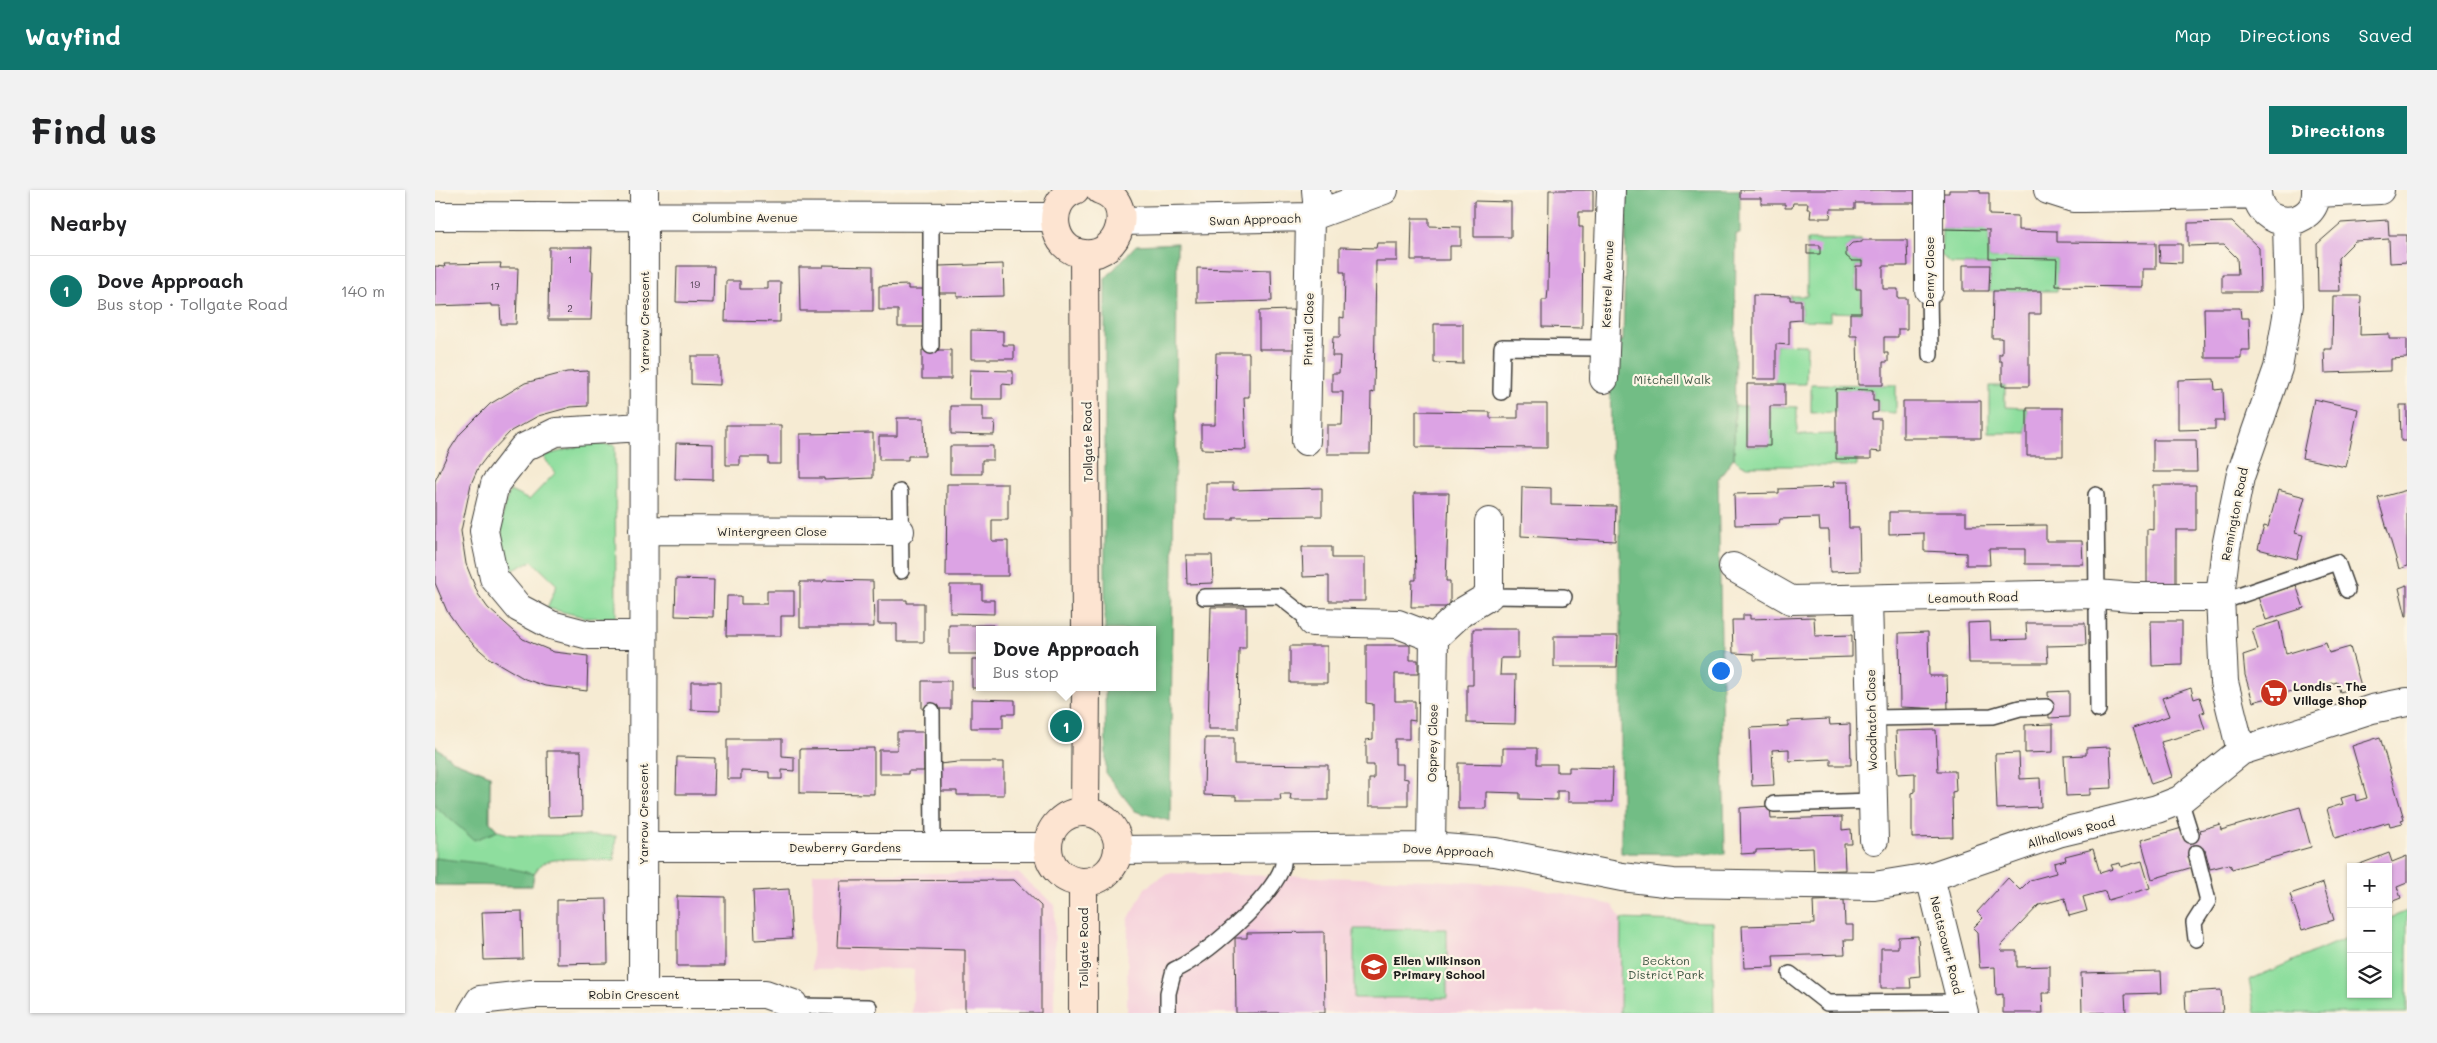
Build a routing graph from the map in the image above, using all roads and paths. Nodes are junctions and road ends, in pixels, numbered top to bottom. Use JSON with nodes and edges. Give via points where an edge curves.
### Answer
{"nodes":[{"id":1,"x":644,"y":190,"type":"edge"},
{"id":2,"x":1075,"y":190,"type":"edge"},
{"id":3,"x":1099,"y":190,"type":"edge"},
{"id":4,"x":1384,"y":190,"type":"edge"},
{"id":5,"x":1611,"y":190,"type":"edge"},
{"id":6,"x":1929,"y":190,"type":"edge"},
{"id":7,"x":2048,"y":190,"type":"edge"},
{"id":8,"x":2380,"y":190,"type":"edge"},
{"id":9,"x":2257,"y":192,"type":"edge"},
{"id":10,"x":2317,"y":192,"type":"edge"},
{"id":11,"x":1315,"y":207,"type":"edge"},
{"id":12,"x":435,"y":216,"type":"edge"},
{"id":13,"x":644,"y":217,"type":"junction"},
{"id":14,"x":931,"y":217,"type":"junction"},
{"id":15,"x":1054,"y":217,"type":"junction"},
{"id":16,"x":1121,"y":221,"type":"junction"},
{"id":17,"x":2287,"y":222,"type":"junction"},
{"id":18,"x":1084,"y":254,"type":"junction"},
{"id":19,"x":1929,"y":290,"type":"joint"},
{"id":20,"x":931,"y":346,"type":"dead end"},
{"id":21,"x":1605,"y":348,"type":"junction"},
{"id":22,"x":1930,"y":355,"type":"dead end"},
{"id":23,"x":1604,"y":379,"type":"dead end"},
{"id":24,"x":1501,"y":392,"type":"dead end"},
{"id":25,"x":643,"y":427,"type":"junction"},
{"id":26,"x":1306,"y":440,"type":"dead end"},
{"id":27,"x":900,"y":492,"type":"dead end"},
{"id":28,"x":2096,"y":495,"type":"dead end"},
{"id":29,"x":1489,"y":522,"type":"dead end"},
{"id":30,"x":643,"y":530,"type":"junction"},
{"id":31,"x":900,"y":531,"type":"junction"},
{"id":32,"x":1733,"y":567,"type":"dead end"},
{"id":33,"x":901,"y":571,"type":"dead end"},
{"id":34,"x":2347,"y":590,"type":"dead end"},
{"id":35,"x":2097,"y":594,"type":"junction"},
{"id":36,"x":1489,"y":596,"type":"junction"},
{"id":37,"x":1204,"y":597,"type":"dead end"},
{"id":38,"x":1564,"y":597,"type":"dead end"},
{"id":39,"x":1868,"y":599,"type":"junction"},
{"id":40,"x":2220,"y":599,"type":"junction"},
{"id":41,"x":1312,"y":622,"type":"joint"},
{"id":42,"x":1086,"y":626,"type":"edge"},
{"id":43,"x":643,"y":635,"type":"junction"},
{"id":44,"x":1434,"y":638,"type":"junction"},
{"id":45,"x":1086,"y":691,"type":"edge"},
{"id":46,"x":2046,"y":707,"type":"dead end"},
{"id":47,"x":2406,"y":708,"type":"edge"},
{"id":48,"x":2098,"y":710,"type":"dead end"},
{"id":49,"x":932,"y":712,"type":"dead end"},
{"id":50,"x":1871,"y":718,"type":"junction"},
{"id":51,"x":2241,"y":751,"type":"junction"},
{"id":52,"x":2180,"y":800,"type":"junction"},
{"id":53,"x":1873,"y":801,"type":"junction"},
{"id":54,"x":1774,"y":804,"type":"dead end"},
{"id":55,"x":1085,"y":811,"type":"junction"},
{"id":56,"x":2191,"y":835,"type":"dead end"},
{"id":57,"x":1874,"y":840,"type":"dead end"},
{"id":58,"x":643,"y":847,"type":"junction"},
{"id":59,"x":933,"y":847,"type":"junction"},
{"id":60,"x":1047,"y":847,"type":"junction"},
{"id":61,"x":1431,"y":847,"type":"junction"},
{"id":62,"x":1283,"y":849,"type":"junction"},
{"id":63,"x":1119,"y":850,"type":"junction"},
{"id":64,"x":2196,"y":853,"type":"dead end"},
{"id":65,"x":1930,"y":876,"type":"junction"},
{"id":66,"x":1083,"y":883,"type":"junction"},
{"id":67,"x":1714,"y":885,"type":"joint"},
{"id":68,"x":2196,"y":939,"type":"dead end"},
{"id":69,"x":1790,"y":974,"type":"dead end"},
{"id":70,"x":643,"y":994,"type":"junction"},
{"id":71,"x":869,"y":1007,"type":"dead end"},
{"id":72,"x":1962,"y":1008,"type":"edge"},
{"id":73,"x":794,"y":1010,"type":"edge"},
{"id":74,"x":472,"y":1013,"type":"edge"},
{"id":75,"x":1083,"y":1013,"type":"edge"},
{"id":76,"x":1168,"y":1013,"type":"edge"}],
"edges":[{"from":1,"to":13,"type":"street","name":"Yarrow Crescent"},
{"from":2,"to":15,"type":"street","via":[[1060,202]]},
{"from":3,"to":16,"type":"street","via":[[1117,204]]},
{"from":4,"to":11,"type":"street","name":"Swan Approach"},
{"from":5,"to":21,"type":"street","name":"Kestrel Avenue"},
{"from":6,"to":19,"type":"street","name":"Denny Close"},
{"from":7,"to":9,"type":"street","via":[[2073,198]]},
{"from":8,"to":10,"type":"street"},
{"from":9,"to":17,"type":"street","via":[[2260,206],[2269,216]]},
{"from":10,"to":17,"type":"street","via":[[2310,211]]},
{"from":11,"to":16,"type":"street","name":"Swan Approach"},
{"from":11,"to":26,"type":"street","name":"Pintail Close"},
{"from":12,"to":13,"type":"street","name":"Columbine Avenue"},
{"from":13,"to":14,"type":"street","name":"Columbine Avenue"},
{"from":13,"to":25,"type":"street","name":"Yarrow Crescent"},
{"from":14,"to":15,"type":"street","name":"Columbine Avenue"},
{"from":14,"to":20,"type":"lane"},
{"from":15,"to":18,"type":"street","via":[[1057,234],[1068,248]]},
{"from":16,"to":18,"type":"street","via":[[1116,239],[1103,251]]},
{"from":17,"to":40,"type":"street","name":"Remington Road","via":[[2289,305],[2283,341],[2278,368],[2240,477]]},
{"from":18,"to":42,"type":"street","name":"Tollgate Road"},
{"from":19,"to":22,"type":"lane","name":"Denny Close"},
{"from":21,"to":23,"type":"street","name":"Kestrel Avenue"},
{"from":21,"to":24,"type":"lane","via":[[1502,347]]},
{"from":25,"to":30,"type":"street","name":"Yarrow Crescent"},
{"from":25,"to":43,"type":"street","via":[[556,432],[523,448],[495,484],[484,531],[494,578],[519,608],[551,625],[589,635]]},
{"from":27,"to":31,"type":"lane"},
{"from":28,"to":35,"type":"lane"},
{"from":29,"to":36,"type":"street"},
{"from":30,"to":31,"type":"street","name":"Wintergreen Close"},
{"from":30,"to":43,"type":"street","name":"Yarrow Crescent"},
{"from":31,"to":33,"type":"lane"},
{"from":32,"to":39,"type":"street","name":"Leamouth Road","via":[[1791,600]]},
{"from":34,"to":40,"type":"lane","via":[[2337,562]]},
{"from":35,"to":39,"type":"street","name":"Leamouth Road"},
{"from":35,"to":40,"type":"street","name":"Leamouth Road"},
{"from":35,"to":48,"type":"lane"},
{"from":36,"to":38,"type":"lane"},
{"from":36,"to":44,"type":"street","via":[[1462,612]]},
{"from":37,"to":41,"type":"lane","via":[[1279,596]]},
{"from":39,"to":50,"type":"street","name":"Woodhatch Close"},
{"from":40,"to":51,"type":"street","name":"Remington Road","via":[[2224,682]]},
{"from":41,"to":44,"type":"street","via":[[1397,624]]},
{"from":43,"to":58,"type":"street","name":"Yarrow Crescent"},
{"from":44,"to":61,"type":"street","name":"Osprey Close"},
{"from":45,"to":55,"type":"street"},
{"from":46,"to":50,"type":"lane","via":[[2020,708],[1992,716]]},
{"from":47,"to":51,"type":"street","name":"Allhallows Road","via":[[2301,730]]},
{"from":49,"to":59,"type":"lane"},
{"from":50,"to":53,"type":"street","name":"Woodhatch Close"},
{"from":51,"to":52,"type":"street","name":"Allhallows Road"},
{"from":52,"to":56,"type":"lane"},
{"from":52,"to":65,"type":"street","name":"Allhallows Road","via":[[2157,809],[2058,833]]},
{"from":53,"to":54,"type":"lane"},
{"from":53,"to":57,"type":"street","name":"Woodhatch Close"},
{"from":55,"to":60,"type":"street","via":[[1067,815],[1052,828]]},
{"from":55,"to":63,"type":"street","via":[[1103,817],[1110,824],[1116,831]]},
{"from":58,"to":59,"type":"street","name":"Dewberry Gardens"},
{"from":58,"to":70,"type":"street","name":"Yarrow Crescent"},
{"from":59,"to":60,"type":"street","name":"Dewberry Gardens"},
{"from":60,"to":66,"type":"street","via":[[1051,865],[1065,878]]},
{"from":61,"to":62,"type":"street","name":"Dove Approach"},
{"from":61,"to":67,"type":"street","name":"Dove Approach","via":[[1495,852],[1622,877]]},
{"from":62,"to":63,"type":"street","name":"Dove Approach"},
{"from":62,"to":76,"type":"lane","via":[[1282,867],[1249,911],[1190,963],[1174,970],[1168,993]]},
{"from":63,"to":66,"type":"street","via":[[1113,867],[1100,879]]},
{"from":64,"to":68,"type":"lane","via":[[2208,901],[2195,923]]},
{"from":65,"to":67,"type":"street","name":"Allhallows Road","via":[[1874,886]]},
{"from":65,"to":72,"type":"street","name":"Neatscourt Road"},
{"from":66,"to":75,"type":"street","name":"Tollgate Road"},
{"from":69,"to":72,"type":"lane","via":[[1827,1003]]},
{"from":70,"to":73,"type":"street","name":"Robin Crescent","via":[[765,994],[793,1004]]},
{"from":70,"to":74,"type":"street","name":"Robin Crescent","via":[[532,994],[480,1000]]},
{"from":71,"to":73,"type":"lane"}]}
